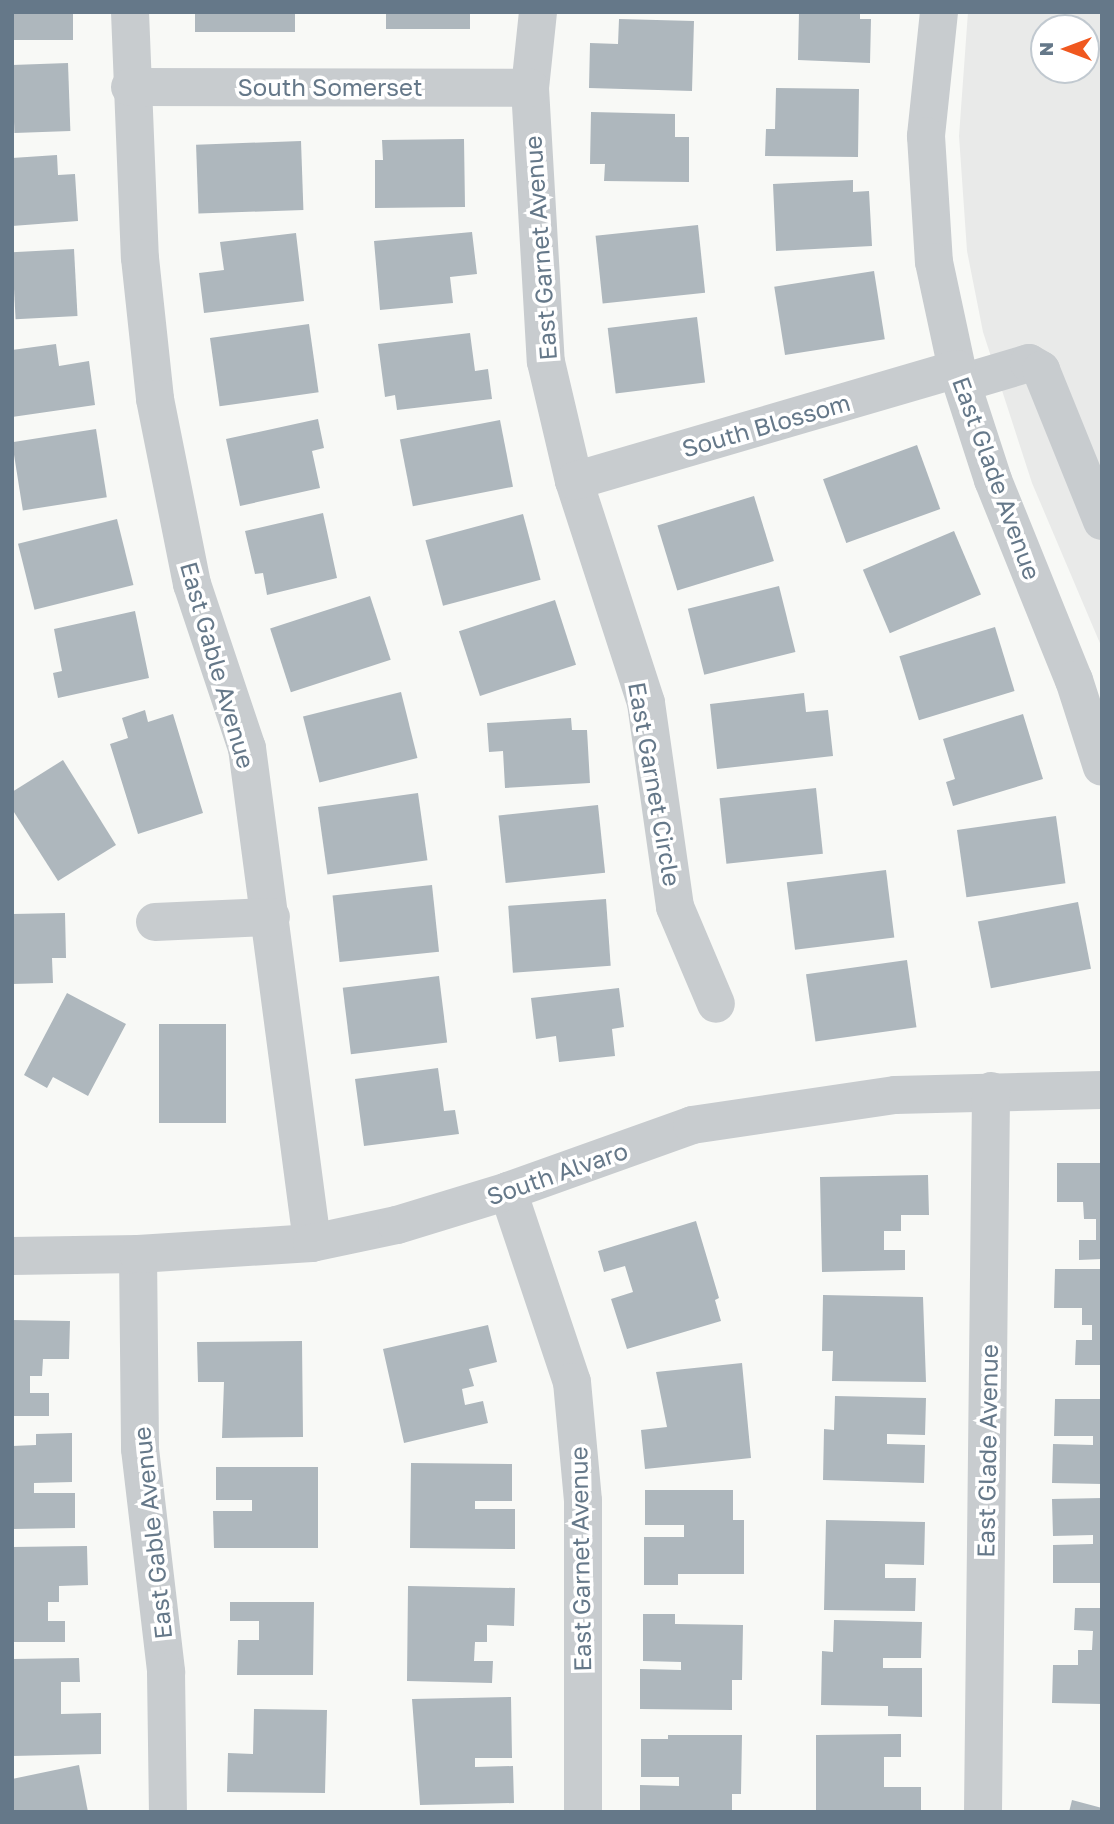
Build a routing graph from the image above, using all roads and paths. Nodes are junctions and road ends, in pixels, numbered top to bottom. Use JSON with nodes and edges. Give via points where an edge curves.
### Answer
{"nodes":[{"id":1,"x":130,"y":12,"type":"edge"},
{"id":2,"x":538,"y":12,"type":"edge"},
{"id":3,"x":939,"y":12,"type":"edge"},
{"id":4,"x":130,"y":87,"type":"junction"},
{"id":5,"x":530,"y":88,"type":"junction"},
{"id":6,"x":960,"y":376,"type":"junction"},
{"id":7,"x":574,"y":481,"type":"junction"},
{"id":8,"x":1102,"y":521,"type":"edge"},
{"id":9,"x":1100,"y":757,"type":"edge"},
{"id":10,"x":271,"y":917,"type":"junction"},
{"id":11,"x":155,"y":922,"type":"dead end"},
{"id":12,"x":716,"y":1004,"type":"dead end"},
{"id":13,"x":1102,"y":1090,"type":"edge"},
{"id":14,"x":991,"y":1091,"type":"junction"},
{"id":15,"x":508,"y":1191,"type":"junction"},
{"id":16,"x":312,"y":1243,"type":"junction"},
{"id":17,"x":138,"y":1254,"type":"junction"},
{"id":18,"x":12,"y":1256,"type":"edge"},
{"id":19,"x":168,"y":1812,"type":"edge"},
{"id":20,"x":583,"y":1812,"type":"edge"},
{"id":21,"x":983,"y":1812,"type":"edge"}],
"edges":[{"from":1,"to":4,"type":"street","name":"East Gable Avenue"},
{"from":2,"to":5,"type":"street","name":"East Garnet Avenue"},
{"from":3,"to":6,"type":"street","name":"East Glade Avenue","via":[[926,136],[934,262]]},
{"from":4,"to":5,"type":"street","name":"South Somerset"},
{"from":4,"to":10,"type":"street","name":"East Gable Avenue","via":[[155,399],[192,584],[247,748]]},
{"from":5,"to":7,"type":"street","name":"East Garnet Avenue","via":[[546,362]]},
{"from":6,"to":7,"type":"street","name":"South Blossom"},
{"from":6,"to":8,"type":"street","name":"South Blossom","via":[[1029,363],[1041,370]]},
{"from":6,"to":9,"type":"street","name":"East Glade Avenue","via":[[993,480]]},
{"from":7,"to":12,"type":"street","name":"East Garnet Circle","via":[[646,703],[676,907]]},
{"from":10,"to":11,"type":"street"},
{"from":10,"to":16,"type":"street","name":"East Gable Avenue"},
{"from":13,"to":14,"type":"street","name":"South Alvaro"},
{"from":14,"to":15,"type":"street","name":"South Alvaro","via":[[895,1095],[692,1125]]},
{"from":14,"to":21,"type":"street","name":"East Glade Avenue"},
{"from":15,"to":16,"type":"street","name":"South Alvaro"},
{"from":15,"to":20,"type":"street","name":"East Garnet Avenue","via":[[572,1382],[583,1501]]},
{"from":16,"to":17,"type":"street","name":"South Alvaro"},
{"from":17,"to":18,"type":"street","name":"South Alvaro"},
{"from":17,"to":19,"type":"street","name":"East Gable Avenue","via":[[140,1449],[166,1671]]}]}
